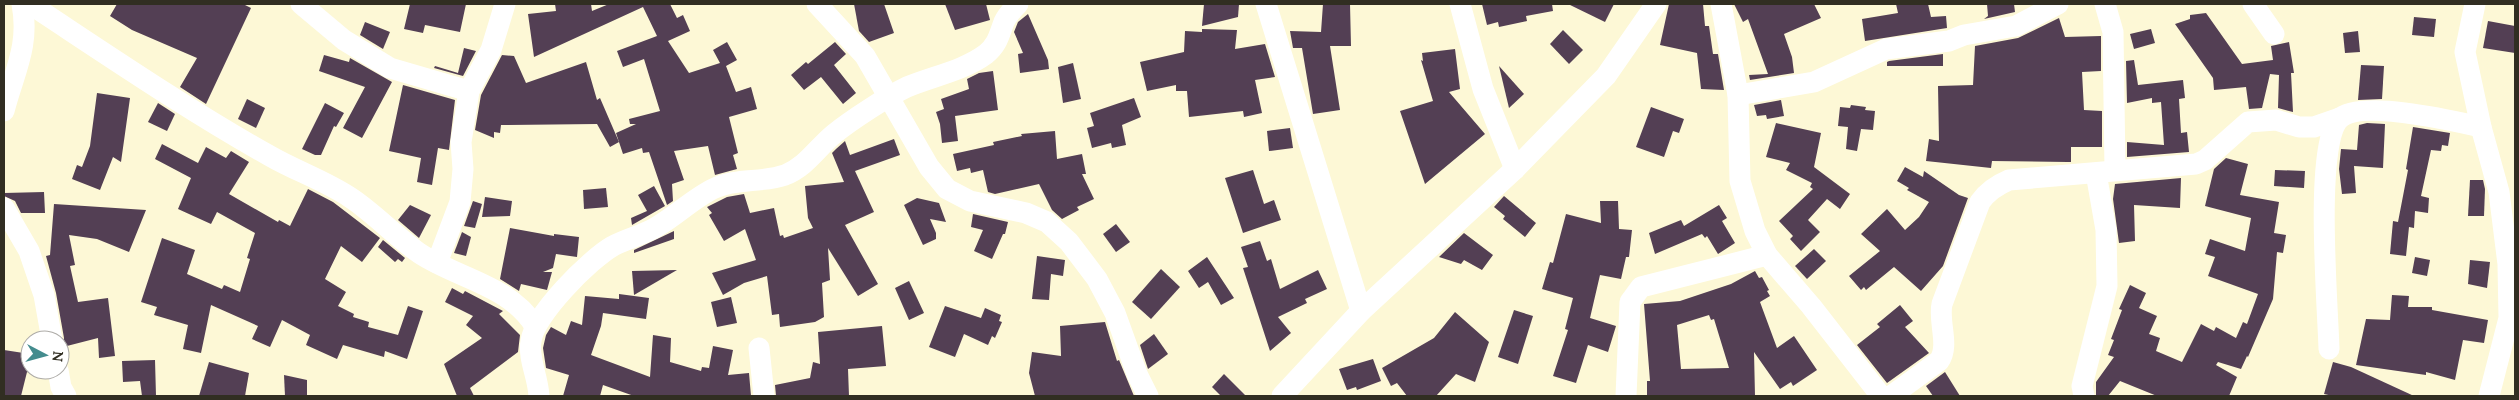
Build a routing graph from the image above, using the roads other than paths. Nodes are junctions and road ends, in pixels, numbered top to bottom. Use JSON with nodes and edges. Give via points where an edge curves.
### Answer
{"nodes":[{"id":1,"x":22,"y":4,"type":"edge"},
{"id":2,"x":30,"y":4,"type":"edge"},
{"id":3,"x":301,"y":4,"type":"edge"},
{"id":4,"x":505,"y":4,"type":"edge"},
{"id":5,"x":817,"y":4,"type":"edge"},
{"id":6,"x":1018,"y":4,"type":"edge"},
{"id":7,"x":1266,"y":4,"type":"edge"},
{"id":8,"x":1460,"y":4,"type":"edge"},
{"id":9,"x":1656,"y":4,"type":"edge"},
{"id":10,"x":1720,"y":4,"type":"edge"},
{"id":11,"x":2058,"y":4,"type":"edge"},
{"id":12,"x":2105,"y":4,"type":"edge"},
{"id":13,"x":2253,"y":4,"type":"edge"},
{"id":14,"x":2475,"y":4,"type":"edge"},
{"id":15,"x":1002,"y":12,"type":"edge"},
{"id":16,"x":2274,"y":34,"type":"dead end"},
{"id":17,"x":469,"y":92,"type":"junction"},
{"id":18,"x":1738,"y":95,"type":"junction"},
{"id":19,"x":890,"y":97,"type":"junction"},
{"id":20,"x":4,"y":111,"type":"edge"},
{"id":21,"x":2340,"y":118,"type":"junction"},
{"id":22,"x":2481,"y":127,"type":"junction"},
{"id":23,"x":1516,"y":169,"type":"junction"},
{"id":24,"x":2106,"y":171,"type":"junction"},
{"id":25,"x":4,"y":208,"type":"edge"},
{"id":26,"x":1767,"y":255,"type":"junction"},
{"id":27,"x":437,"y":263,"type":"junction"},
{"id":28,"x":1361,"y":311,"type":"junction"},
{"id":29,"x":535,"y":326,"type":"junction"},
{"id":30,"x":50,"y":330,"type":"edge"},
{"id":31,"x":760,"y":348,"type":"dead end"},
{"id":32,"x":2329,"y":349,"type":"dead end"},
{"id":33,"x":60,"y":380,"type":"edge"},
{"id":34,"x":66,"y":396,"type":"edge"},
{"id":35,"x":538,"y":396,"type":"edge"},
{"id":36,"x":764,"y":396,"type":"edge"},
{"id":37,"x":1148,"y":396,"type":"edge"},
{"id":38,"x":1282,"y":396,"type":"edge"},
{"id":39,"x":1626,"y":396,"type":"edge"},
{"id":40,"x":1883,"y":396,"type":"edge"},
{"id":41,"x":2084,"y":396,"type":"edge"},
{"id":42,"x":2489,"y":396,"type":"edge"}],
"edges":[{"from":1,"to":20,"type":"street","via":[[25,22],[23,50]]},
{"from":2,"to":27,"type":"street","via":[[270,156],[349,197],[418,252]]},
{"from":3,"to":17,"type":"street","via":[[344,40],[390,68]]},
{"from":4,"to":17,"type":"street","via":[[491,50]]},
{"from":5,"to":19,"type":"street","via":[[865,56]]},
{"from":6,"to":15,"type":"street"},
{"from":7,"to":28,"type":"street"},
{"from":8,"to":23,"type":"street","via":[[1483,89]]},
{"from":9,"to":23,"type":"street","via":[[1606,76]]},
{"from":10,"to":18,"type":"street"},
{"from":11,"to":18,"type":"street","via":[[2016,26],[1964,35],[1949,41],[1886,49],[1814,82]]},
{"from":12,"to":24,"type":"street","via":[[2113,32]]},
{"from":13,"to":16,"type":"street"},
{"from":14,"to":22,"type":"street","via":[[2464,52]]},
{"from":15,"to":19,"type":"street","via":[[999,40],[986,54],[950,73]]},
{"from":17,"to":27,"type":"street","via":[[461,142],[460,202]]},
{"from":18,"to":26,"type":"street","via":[[1740,180],[1755,231]]},
{"from":19,"to":29,"type":"street","via":[[834,134],[800,167],[784,175],[714,188],[656,228],[614,246],[561,292]]},
{"from":19,"to":37,"type":"street","via":[[929,167],[947,189],[970,202],[1047,222],[1069,242],[1097,280],[1114,313]]},
{"from":21,"to":22,"type":"street","via":[[2354,113],[2418,113]]},
{"from":21,"to":24,"type":"street","via":[[2314,127],[2299,127],[2276,120],[2248,122],[2205,160],[2196,164]]},
{"from":21,"to":32,"type":"street","via":[[2332,130],[2324,193]]},
{"from":22,"to":42,"type":"street","via":[[2499,192],[2508,264],[2509,318]]},
{"from":23,"to":28,"type":"street"},
{"from":24,"to":40,"type":"street","via":[[2009,180],[1984,195],[1942,304],[1943,355],[1939,361]]},
{"from":24,"to":41,"type":"street","via":[[2107,286],[2082,386]]},
{"from":25,"to":30,"type":"street","via":[[29,251],[44,295]]},
{"from":26,"to":39,"type":"street","via":[[1642,287],[1630,302]]},
{"from":26,"to":40,"type":"street"},
{"from":27,"to":29,"type":"street","via":[[509,298],[526,312]]},
{"from":28,"to":38,"type":"street"},
{"from":29,"to":35,"type":"street","via":[[531,362],[538,377]]},
{"from":31,"to":36,"type":"street"},
{"from":33,"to":34,"type":"street"}]}
